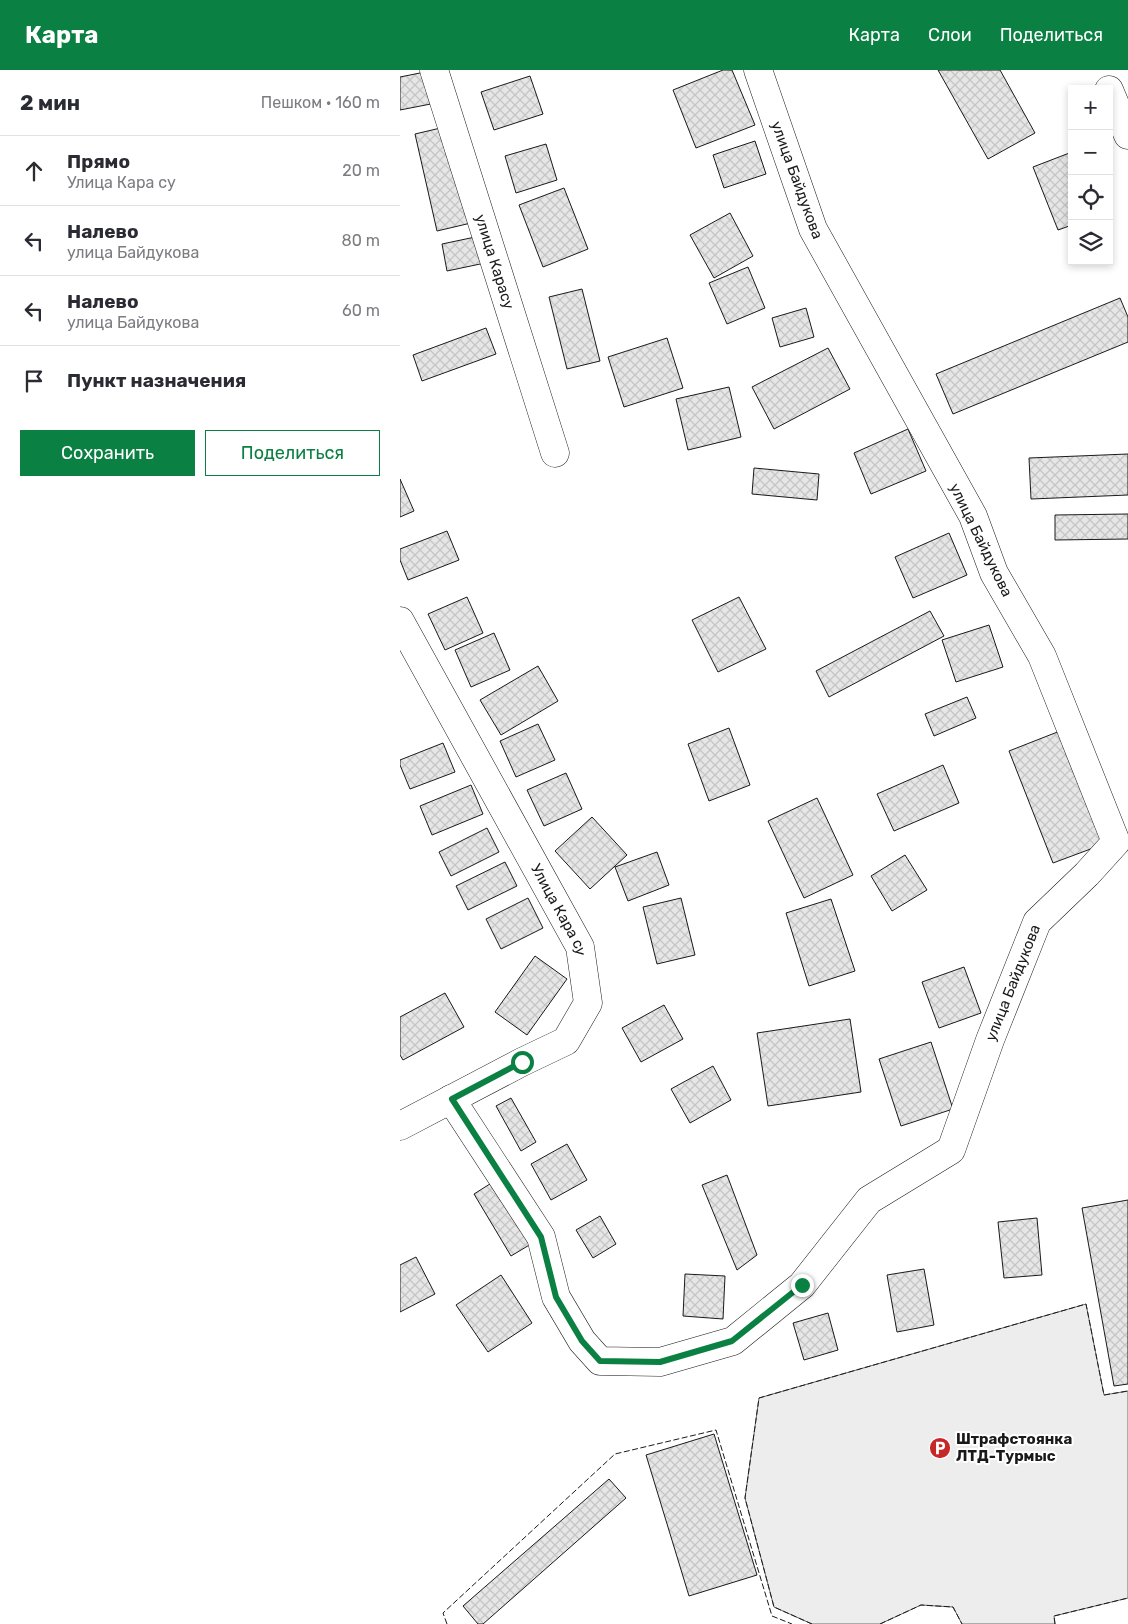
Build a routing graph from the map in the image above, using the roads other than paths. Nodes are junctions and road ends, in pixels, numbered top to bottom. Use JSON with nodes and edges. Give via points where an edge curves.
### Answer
{"nodes":[{"id":1,"x":434,"y":70,"type":"edge"},
{"id":2,"x":758,"y":70,"type":"edge"},
{"id":3,"x":1101,"y":70,"type":"edge"},
{"id":4,"x":1107,"y":85,"type":"edge"},
{"id":5,"x":1113,"y":99,"type":"edge"},
{"id":6,"x":1128,"y":135,"type":"edge"},
{"id":7,"x":555,"y":453,"type":"dead end"},
{"id":8,"x":400,"y":621,"type":"edge"},
{"id":9,"x":452,"y":1099,"type":"junction"},
{"id":10,"x":400,"y":1126,"type":"edge"}],
"edges":[{"from":1,"to":7,"type":"street","name":"улица Карасу"},
{"from":2,"to":9,"type":"street","name":"улица Байдукова","via":[[813,229],[973,516],[994,573],[1042,656],[1116,842],[1037,922],[950,1150],[869,1200],[802,1285],[732,1341],[660,1362],[600,1361],[582,1341],[556,1297],[541,1237]]},
{"from":3,"to":4,"type":"street"},
{"from":5,"to":6,"type":"street"},
{"from":8,"to":9,"type":"street","name":"Улица Кара су","via":[[580,947],[588,1003],[566,1041]]},
{"from":9,"to":10,"type":"street","name":"Улица Кара су"}]}
